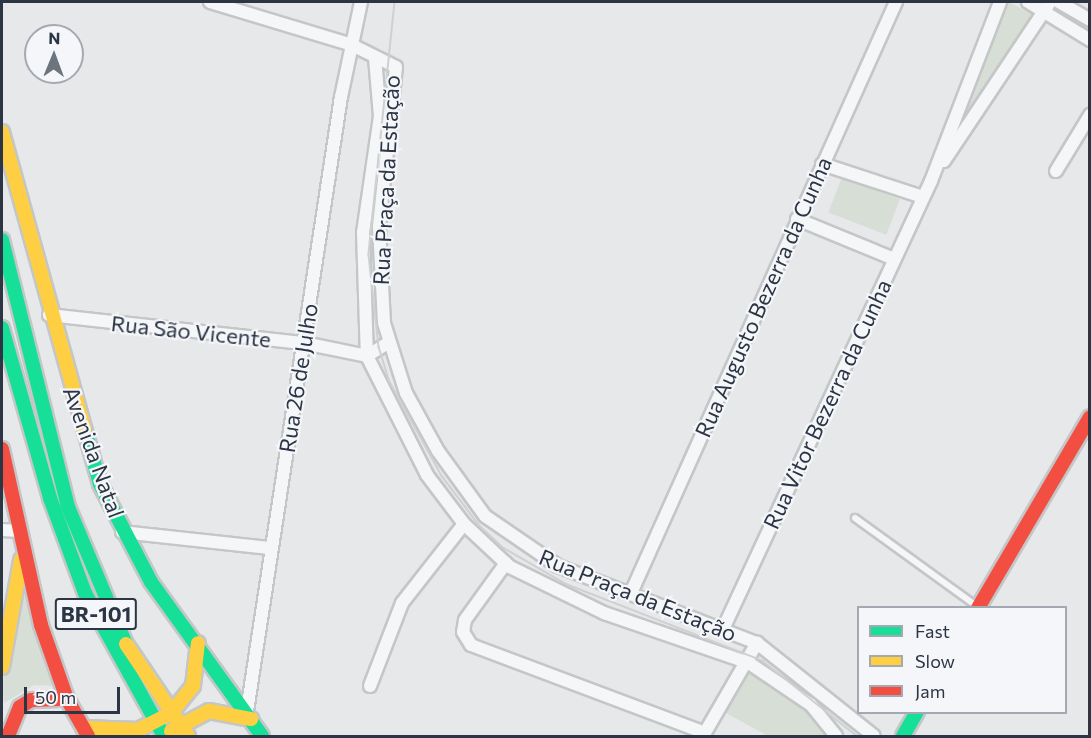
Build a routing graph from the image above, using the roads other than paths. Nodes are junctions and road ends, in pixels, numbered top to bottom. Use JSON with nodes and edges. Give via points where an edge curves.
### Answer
{"nodes":[{"id":1,"x":210,"y":2,"type":"edge"},
{"id":2,"x":361,"y":2,"type":"edge"},
{"id":3,"x":896,"y":2,"type":"edge"},
{"id":4,"x":1000,"y":2,"type":"edge"},
{"id":5,"x":1028,"y":2,"type":"edge"},
{"id":6,"x":1059,"y":2,"type":"edge"},
{"id":7,"x":1047,"y":6,"type":"edge"},
{"id":8,"x":1089,"y":20,"type":"edge"},
{"id":9,"x":1089,"y":40,"type":"edge"},
{"id":10,"x":352,"y":45,"type":"junction"},
{"id":11,"x":375,"y":58,"type":"junction"},
{"id":12,"x":1089,"y":115,"type":"edge"},
{"id":13,"x":2,"y":132,"type":"edge"},
{"id":14,"x":822,"y":164,"type":"junction"},
{"id":15,"x":1056,"y":171,"type":"dead end"},
{"id":16,"x":931,"y":181,"type":"junction"},
{"id":17,"x":923,"y":197,"type":"junction"},
{"id":18,"x":797,"y":219,"type":"junction"},
{"id":19,"x":2,"y":240,"type":"edge"},
{"id":20,"x":894,"y":259,"type":"junction"},
{"id":21,"x":49,"y":315,"type":"junction"},
{"id":22,"x":2,"y":328,"type":"edge"},
{"id":23,"x":304,"y":343,"type":"junction"},
{"id":24,"x":388,"y":343,"type":"junction"},
{"id":25,"x":367,"y":356,"type":"junction"},
{"id":26,"x":1089,"y":417,"type":"edge"},
{"id":27,"x":2,"y":449,"type":"edge"},
{"id":28,"x":855,"y":518,"type":"dead end"},
{"id":29,"x":464,"y":524,"type":"junction"},
{"id":30,"x":2,"y":530,"type":"edge"},
{"id":31,"x":20,"y":531,"type":"junction"},
{"id":32,"x":122,"y":532,"type":"junction"},
{"id":33,"x":269,"y":548,"type":"junction"},
{"id":34,"x":23,"y":550,"type":"junction"},
{"id":35,"x":508,"y":565,"type":"junction"},
{"id":36,"x":631,"y":592,"type":"junction"},
{"id":37,"x":975,"y":606,"type":"edge"},
{"id":38,"x":979,"y":606,"type":"edge"},
{"id":39,"x":723,"y":627,"type":"junction"},
{"id":40,"x":198,"y":641,"type":"junction"},
{"id":41,"x":757,"y":643,"type":"junction"},
{"id":42,"x":749,"y":663,"type":"junction"},
{"id":43,"x":2,"y":667,"type":"edge"},
{"id":44,"x":370,"y":686,"type":"dead end"},
{"id":45,"x":67,"y":699,"type":"junction"},
{"id":46,"x":916,"y":714,"type":"edge"},
{"id":47,"x":249,"y":715,"type":"junction"},
{"id":48,"x":175,"y":719,"type":"junction"},
{"id":49,"x":85,"y":733,"type":"edge"},
{"id":50,"x":161,"y":733,"type":"edge"},
{"id":51,"x":704,"y":735,"type":"edge"},
{"id":52,"x":8,"y":736,"type":"edge"},
{"id":53,"x":188,"y":736,"type":"edge"},
{"id":54,"x":262,"y":736,"type":"edge"},
{"id":55,"x":836,"y":736,"type":"edge"},
{"id":56,"x":874,"y":736,"type":"edge"},
{"id":57,"x":903,"y":736,"type":"edge"}],
"edges":[{"from":1,"to":10,"type":"street"},
{"from":2,"to":10,"type":"street","name":"Rua 26 de Julho"},
{"from":3,"to":14,"type":"street","name":"Rua Augusto Bezerra da Cunha"},
{"from":4,"to":16,"type":"street","name":"Rua Vitor Bezerra da Cunha"},
{"from":5,"to":7,"type":"street"},
{"from":6,"to":8,"type":"street"},
{"from":7,"to":9,"type":"street"},
{"from":7,"to":16,"type":"street","name":"Rua Vitor Bezerra da Cunha"},
{"from":10,"to":11,"type":"street"},
{"from":10,"to":23,"type":"street","name":"Rua 26 de Julho"},
{"from":11,"to":24,"type":"street","name":"Rua Praça da Estação","via":[[396,67],[379,227],[380,295]]},
{"from":11,"to":25,"type":"street","via":[[380,116],[363,232]]},
{"from":12,"to":15,"type":"street"},
{"from":13,"to":21,"type":"main road","name":"Avenida Natal"},
{"from":14,"to":17,"type":"street"},
{"from":14,"to":18,"type":"street","name":"Rua Augusto Bezerra da Cunha"},
{"from":16,"to":17,"type":"street","name":"Rua Vitor Bezerra da Cunha"},
{"from":17,"to":20,"type":"street","name":"Rua Vitor Bezerra da Cunha"},
{"from":18,"to":20,"type":"street"},
{"from":18,"to":36,"type":"street","name":"Rua Augusto Bezerra da Cunha"},
{"from":19,"to":48,"type":"main road","number":"BR-101","via":[[68,507],[125,642]]},
{"from":20,"to":39,"type":"street","name":"Rua Vitor Bezerra da Cunha"},
{"from":21,"to":23,"type":"street","name":"Rua São Vicente"},
{"from":21,"to":32,"type":"main road","name":"Avenida Natal","via":[[84,439]]},
{"from":22,"to":50,"type":"main road","number":"BR-101","via":[[68,548],[116,655]]},
{"from":23,"to":25,"type":"street","name":"Rua São Vicente"},
{"from":23,"to":33,"type":"street","name":"Rua 26 de Julho"},
{"from":24,"to":25,"type":"street"},
{"from":24,"to":36,"type":"street","name":"Rua Praça da Estação","via":[[421,420],[485,516],[531,553]]},
{"from":25,"to":29,"type":"street","name":"Rua Praça da Estação","via":[[416,456]]},
{"from":26,"to":38,"type":"main road"},
{"from":27,"to":31,"type":"main road"},
{"from":28,"to":37,"type":"lane"},
{"from":29,"to":35,"type":"street","name":"Rua Praça da Estação"},
{"from":29,"to":44,"type":"street","via":[[402,603]]},
{"from":30,"to":31,"type":"street"},
{"from":31,"to":34,"type":"main road"},
{"from":32,"to":33,"type":"street"},
{"from":32,"to":40,"type":"main road","name":"Avenida Natal","via":[[152,582]]},
{"from":33,"to":47,"type":"street","name":"Rua 26 de Julho"},
{"from":34,"to":43,"type":"main road"},
{"from":34,"to":45,"type":"main road"},
{"from":35,"to":42,"type":"street","name":"Rua Praça da Estação","via":[[604,613]]},
{"from":35,"to":51,"type":"street","via":[[465,620],[463,632],[471,645]]},
{"from":36,"to":39,"type":"street","name":"Rua Praça da Estação"},
{"from":39,"to":41,"type":"street","name":"Rua Praça da Estação"},
{"from":40,"to":47,"type":"main road","name":"Avenida Natal"},
{"from":40,"to":48,"type":"main road","via":[[193,686]]},
{"from":41,"to":42,"type":"street"},
{"from":41,"to":56,"type":"street","name":"Rua Praça da Estação"},
{"from":42,"to":51,"type":"street"},
{"from":42,"to":55,"type":"street","name":"Rua Praça da Estação","via":[[811,705]]},
{"from":45,"to":49,"type":"main road"},
{"from":45,"to":52,"type":"main road","via":[[31,700],[20,707]]},
{"from":46,"to":57,"type":"main road"},
{"from":47,"to":48,"type":"main road","via":[[209,711]]},
{"from":47,"to":54,"type":"main road","name":"Avenida Natal"},
{"from":48,"to":50,"type":"main road"},
{"from":48,"to":53,"type":"main road","number":"BR-101"},
{"from":49,"to":50,"type":"main road"}]}
